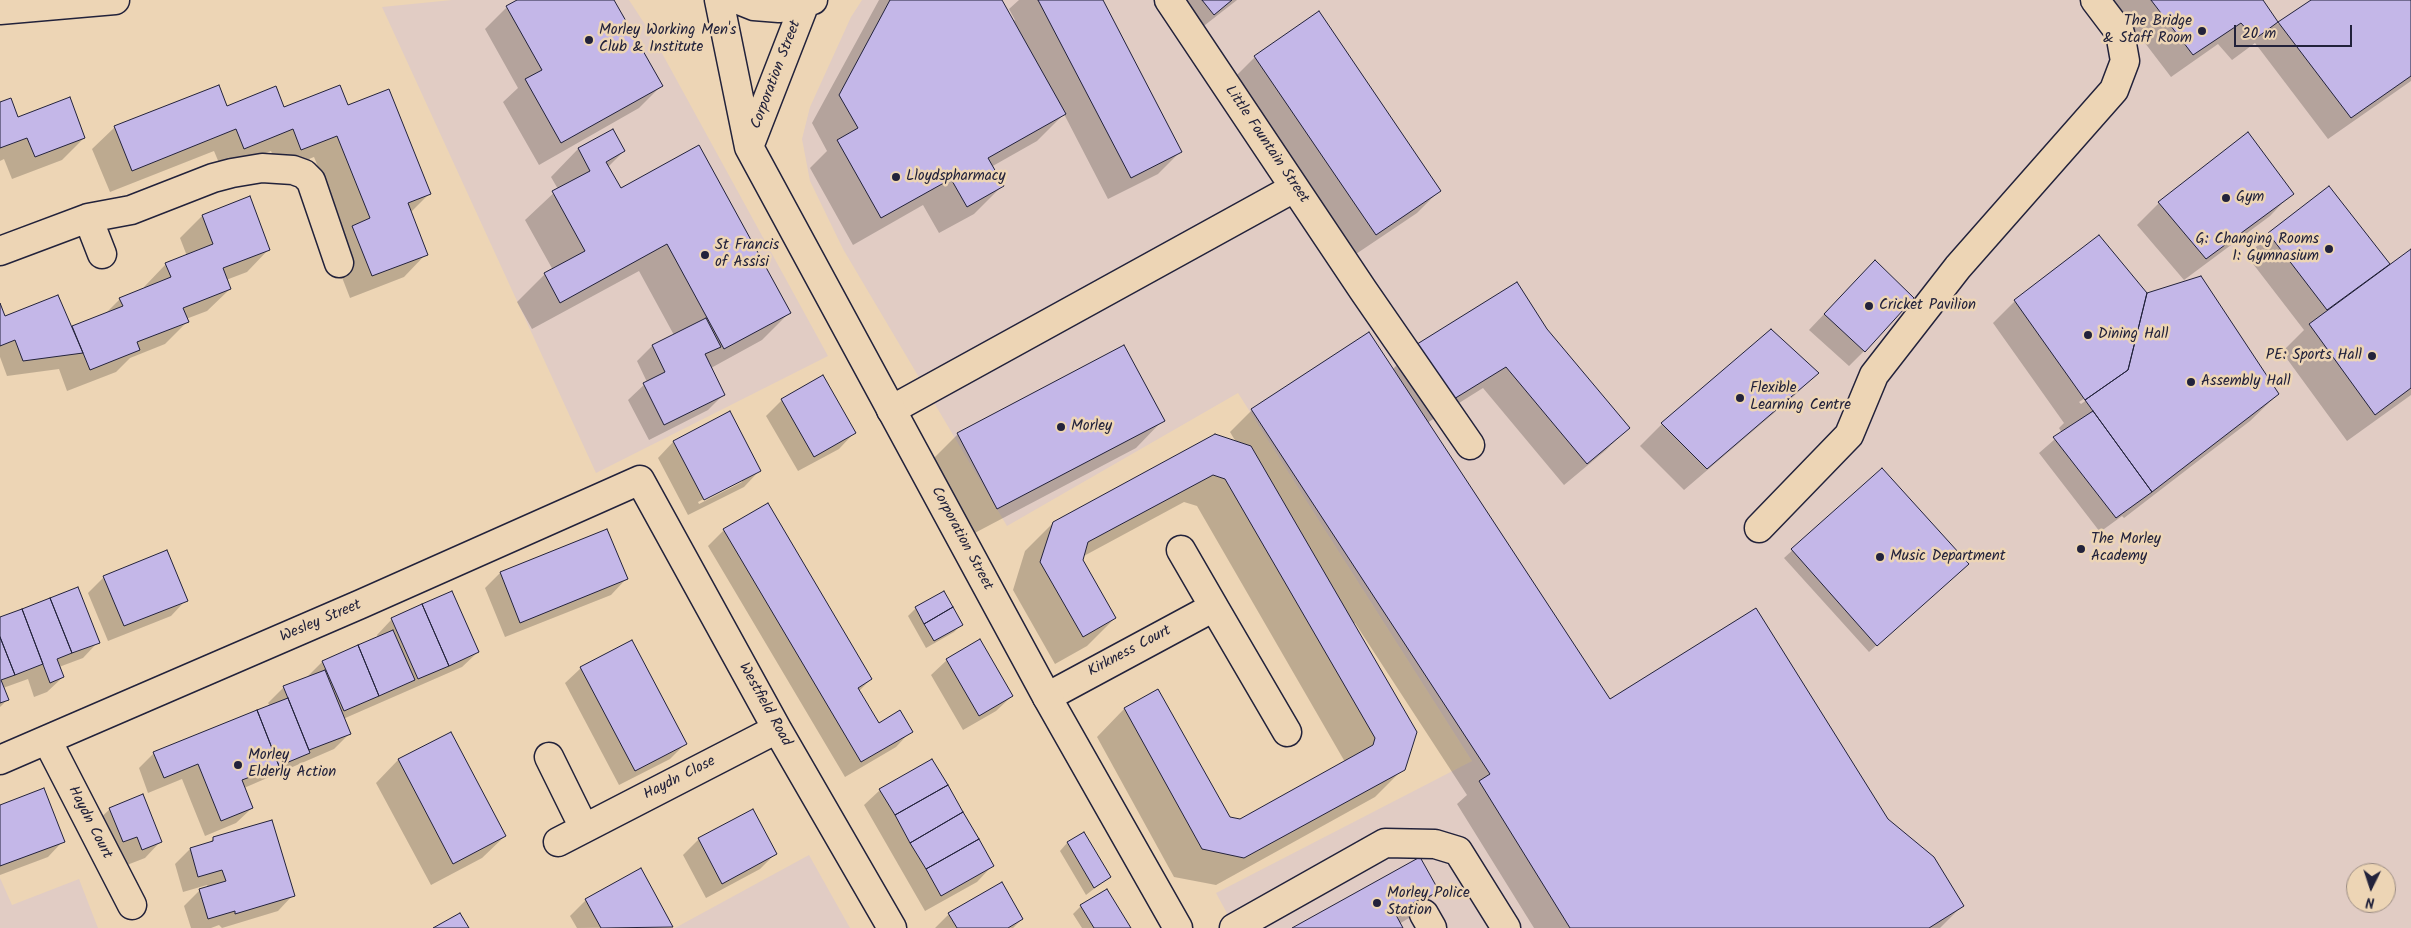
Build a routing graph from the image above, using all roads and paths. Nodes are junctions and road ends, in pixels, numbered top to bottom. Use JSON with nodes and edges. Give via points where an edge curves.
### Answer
{"nodes":[{"id":1,"x":115,"y":0,"type":"edge"},
{"id":2,"x":719,"y":0,"type":"edge"},
{"id":3,"x":739,"y":0,"type":"edge"},
{"id":4,"x":1169,"y":0,"type":"edge"},
{"id":5,"x":2095,"y":0,"type":"edge"},
{"id":6,"x":809,"y":2,"type":"edge"},
{"id":7,"x":0,"y":10,"type":"edge"},
{"id":8,"x":749,"y":147,"type":"junction"},
{"id":9,"x":1294,"y":188,"type":"junction"},
{"id":10,"x":88,"y":218,"type":"junction"},
{"id":11,"x":0,"y":250,"type":"edge"},
{"id":12,"x":102,"y":254,"type":"dead end"},
{"id":13,"x":339,"y":263,"type":"dead end"},
{"id":14,"x":892,"y":410,"type":"junction"},
{"id":15,"x":1470,"y":445,"type":"dead end"},
{"id":16,"x":640,"y":480,"type":"joint"},
{"id":17,"x":1760,"y":528,"type":"dead end"},
{"id":18,"x":1181,"y":550,"type":"dead end"},
{"id":19,"x":1214,"y":606,"type":"junction"},
{"id":20,"x":1047,"y":697,"type":"junction"},
{"id":21,"x":777,"y":729,"type":"junction"},
{"id":22,"x":1287,"y":732,"type":"dead end"},
{"id":23,"x":47,"y":740,"type":"junction"},
{"id":24,"x":549,"y":757,"type":"dead end"},
{"id":25,"x":0,"y":760,"type":"edge"},
{"id":26,"x":584,"y":828,"type":"junction"},
{"id":27,"x":558,"y":842,"type":"dead end"},
{"id":28,"x":132,"y":905,"type":"dead end"},
{"id":29,"x":892,"y":928,"type":"edge"},
{"id":30,"x":1178,"y":928,"type":"edge"},
{"id":31,"x":1234,"y":928,"type":"edge"},
{"id":32,"x":1506,"y":928,"type":"edge"}],
"edges":[{"from":1,"to":7,"type":"street"},
{"from":2,"to":8,"type":"street","name":"Corporation Street"},
{"from":3,"to":6,"type":"street","name":"Corporation Street","via":[[754,6],[780,8]]},
{"from":4,"to":9,"type":"street","name":"Little Fountain Street"},
{"from":5,"to":17,"type":"street","via":[[2120,33],[2125,61],[2114,90],[1958,267],[1874,376],[1849,435]]},
{"from":6,"to":8,"type":"street","name":"Corporation Street"},
{"from":8,"to":14,"type":"street","name":"Corporation Street"},
{"from":9,"to":14,"type":"street"},
{"from":9,"to":15,"type":"street","name":"Little Fountain Street"},
{"from":10,"to":11,"type":"street"},
{"from":10,"to":12,"type":"street"},
{"from":10,"to":13,"type":"street","via":[[131,210],[232,172],[262,168],[293,170],[311,181]]},
{"from":14,"to":20,"type":"street","name":"Corporation Street"},
{"from":16,"to":21,"type":"street","name":"Westfield Road"},
{"from":16,"to":23,"type":"street","name":"Wesley Street"},
{"from":18,"to":19,"type":"street"},
{"from":19,"to":20,"type":"street","name":"Kirkness Court"},
{"from":19,"to":22,"type":"street"},
{"from":20,"to":30,"type":"street","name":"Corporation Street"},
{"from":21,"to":26,"type":"street","name":"Haydn Close"},
{"from":21,"to":29,"type":"street","name":"Westfield Road"},
{"from":23,"to":25,"type":"street","name":"Wesley Street"},
{"from":23,"to":28,"type":"street","name":"Haydn Court"},
{"from":24,"to":26,"type":"street"},
{"from":26,"to":27,"type":"street","name":"Haydn Close"},
{"from":31,"to":32,"type":"street","via":[[1385,843],[1435,844],[1458,851]]}]}
